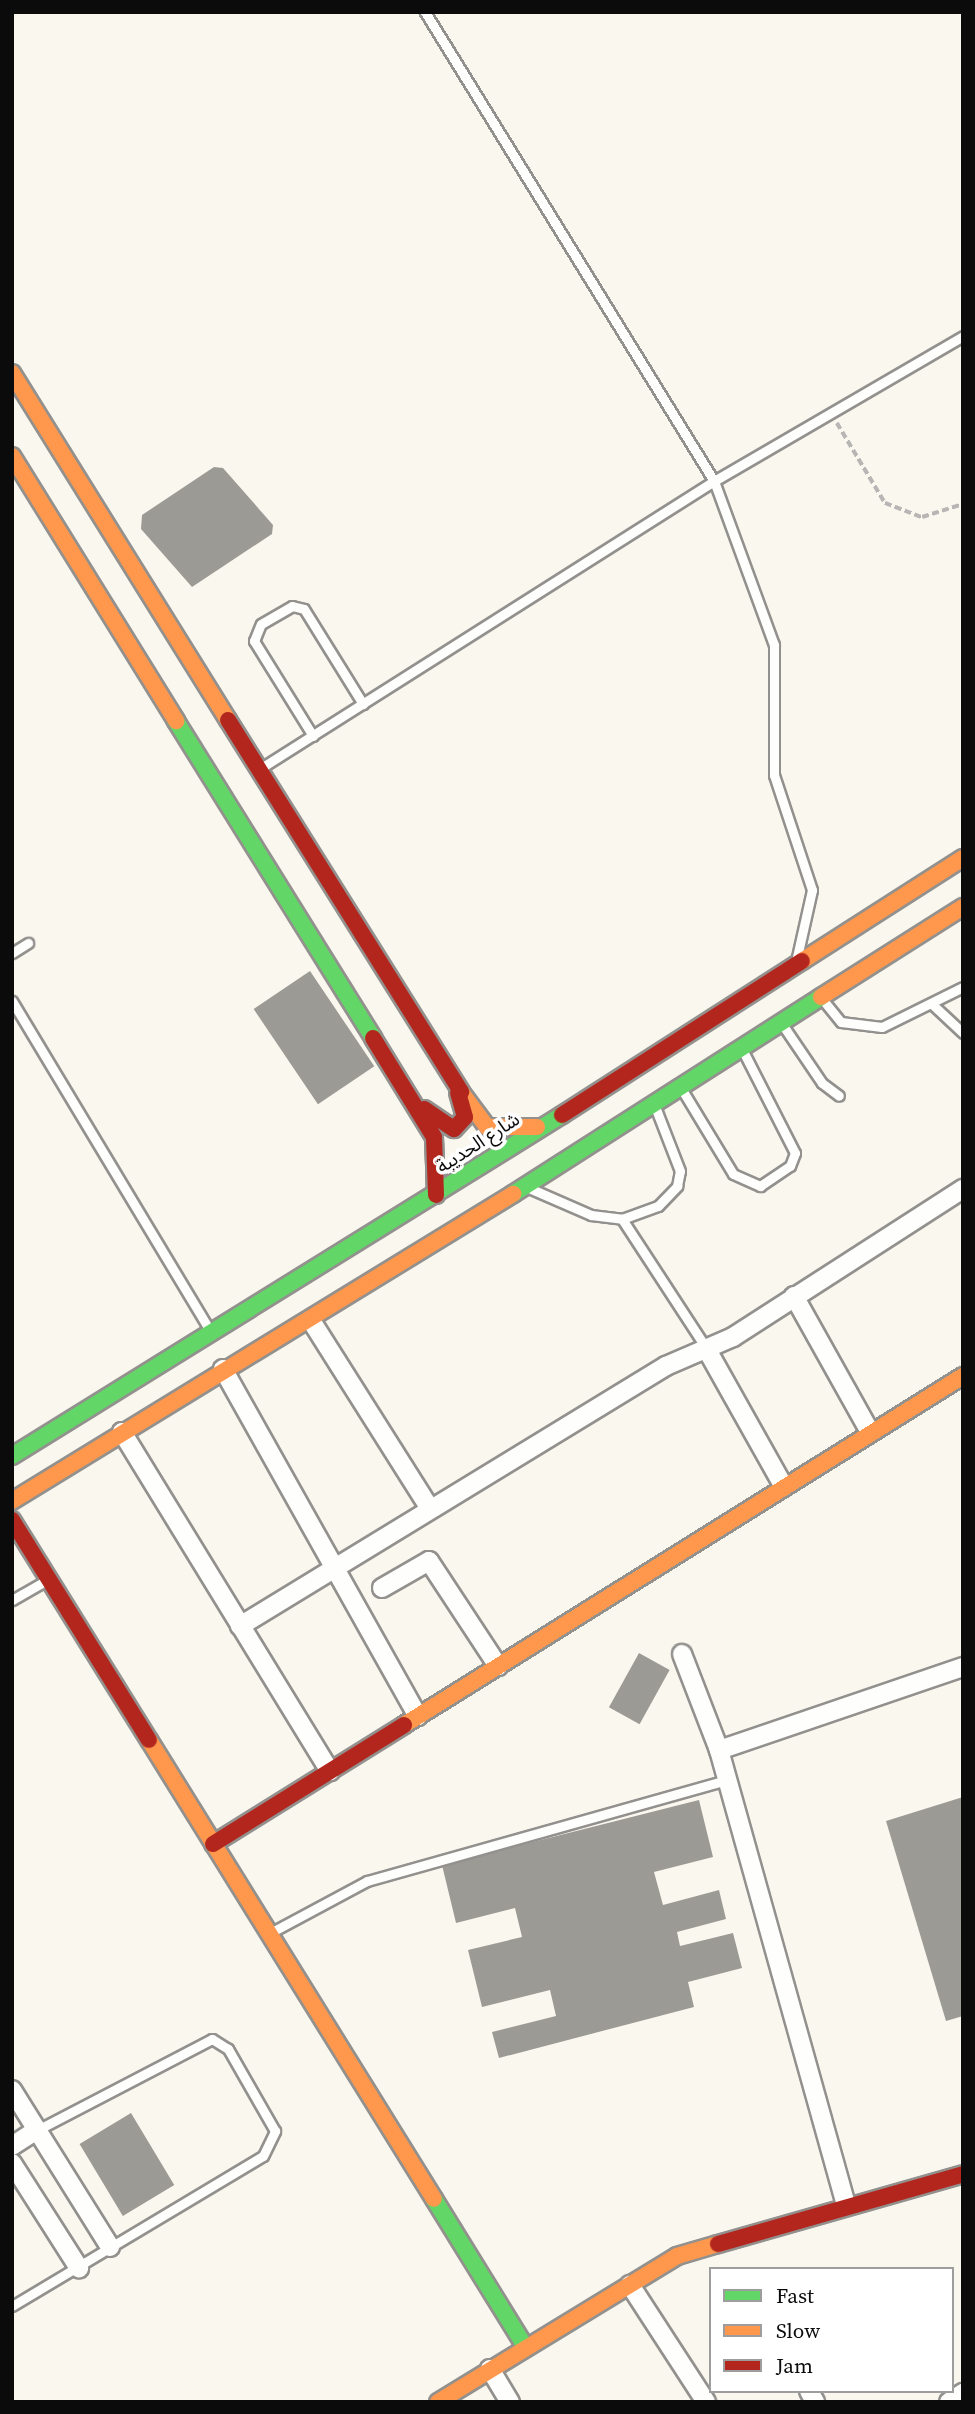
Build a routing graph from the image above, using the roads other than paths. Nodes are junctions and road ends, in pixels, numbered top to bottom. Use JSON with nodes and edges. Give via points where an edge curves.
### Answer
{"nodes":[{"id":1,"x":425,"y":12,"type":"edge"},
{"id":2,"x":963,"y":335,"type":"edge"},
{"id":3,"x":12,"y":373,"type":"edge"},
{"id":4,"x":12,"y":456,"type":"edge"},
{"id":5,"x":714,"y":481,"type":"junction"},
{"id":6,"x":363,"y":704,"type":"junction"},
{"id":7,"x":313,"y":736,"type":"junction"},
{"id":8,"x":259,"y":770,"type":"junction"},
{"id":9,"x":963,"y":858,"type":"edge"},
{"id":10,"x":963,"y":907,"type":"edge"},
{"id":11,"x":28,"y":943,"type":"dead end"},
{"id":12,"x":12,"y":953,"type":"edge"},
{"id":13,"x":794,"y":965,"type":"junction"},
{"id":14,"x":963,"y":987,"type":"edge"},
{"id":15,"x":820,"y":996,"type":"junction"},
{"id":16,"x":12,"y":1001,"type":"edge"},
{"id":17,"x":933,"y":1005,"type":"junction"},
{"id":18,"x":780,"y":1021,"type":"junction"},
{"id":19,"x":963,"y":1033,"type":"edge"},
{"id":20,"x":740,"y":1046,"type":"junction"},
{"id":21,"x":454,"y":1083,"type":"junction"},
{"id":22,"x":678,"y":1084,"type":"junction"},
{"id":23,"x":401,"y":1086,"type":"junction"},
{"id":24,"x":839,"y":1096,"type":"dead end"},
{"id":25,"x":654,"y":1103,"type":"junction"},
{"id":26,"x":545,"y":1125,"type":"junction"},
{"id":27,"x":522,"y":1184,"type":"junction"},
{"id":28,"x":963,"y":1189,"type":"edge"},
{"id":29,"x":436,"y":1195,"type":"junction"},
{"id":30,"x":622,"y":1219,"type":"junction"},
{"id":31,"x":794,"y":1296,"type":"junction"},
{"id":32,"x":312,"y":1322,"type":"junction"},
{"id":33,"x":212,"y":1334,"type":"junction"},
{"id":34,"x":706,"y":1348,"type":"junction"},
{"id":35,"x":223,"y":1369,"type":"junction"},
{"id":36,"x":963,"y":1376,"type":"edge"},
{"id":37,"x":122,"y":1432,"type":"junction"},
{"id":38,"x":870,"y":1432,"type":"junction"},
{"id":39,"x":12,"y":1457,"type":"edge"},
{"id":40,"x":783,"y":1487,"type":"junction"},
{"id":41,"x":12,"y":1501,"type":"edge"},
{"id":42,"x":429,"y":1507,"type":"junction"},
{"id":43,"x":12,"y":1520,"type":"edge"},
{"id":44,"x":333,"y":1564,"type":"junction"},
{"id":45,"x":49,"y":1579,"type":"junction"},
{"id":46,"x":382,"y":1588,"type":"dead end"},
{"id":47,"x":12,"y":1600,"type":"edge"},
{"id":48,"x":240,"y":1626,"type":"junction"},
{"id":49,"x":682,"y":1654,"type":"dead end"},
{"id":50,"x":498,"y":1666,"type":"junction"},
{"id":51,"x":963,"y":1667,"type":"edge"},
{"id":52,"x":418,"y":1716,"type":"junction"},
{"id":53,"x":719,"y":1750,"type":"junction"},
{"id":54,"x":330,"y":1771,"type":"junction"},
{"id":55,"x":727,"y":1780,"type":"junction"},
{"id":56,"x":213,"y":1844,"type":"junction"},
{"id":57,"x":269,"y":1934,"type":"junction"},
{"id":58,"x":12,"y":2090,"type":"edge"},
{"id":59,"x":37,"y":2130,"type":"junction"},
{"id":60,"x":12,"y":2146,"type":"edge"},
{"id":61,"x":12,"y":2163,"type":"edge"},
{"id":62,"x":963,"y":2174,"type":"edge"},
{"id":63,"x":846,"y":2206,"type":"junction"},
{"id":64,"x":110,"y":2248,"type":"junction"},
{"id":65,"x":79,"y":2268,"type":"junction"},
{"id":66,"x":630,"y":2285,"type":"junction"},
{"id":67,"x":12,"y":2306,"type":"edge"},
{"id":68,"x":526,"y":2347,"type":"junction"},
{"id":69,"x":490,"y":2370,"type":"junction"},
{"id":70,"x":438,"y":2402,"type":"edge"},
{"id":71,"x":510,"y":2402,"type":"edge"},
{"id":72,"x":706,"y":2402,"type":"edge"}],
"edges":[{"from":1,"to":5,"type":"lane"},
{"from":2,"to":5,"type":"lane"},
{"from":3,"to":8,"type":"street"},
{"from":4,"to":23,"type":"street"},
{"from":5,"to":6,"type":"lane"},
{"from":5,"to":13,"type":"lane","via":[[774,645],[774,775],[812,890]]},
{"from":6,"to":7,"type":"lane"},
{"from":6,"to":7,"type":"lane","via":[[304,609],[292,606],[261,624],[254,641]]},
{"from":7,"to":8,"type":"lane"},
{"from":8,"to":21,"type":"street"},
{"from":9,"to":13,"type":"street","name":"شارع الحديبة"},
{"from":10,"to":15,"type":"street"},
{"from":11,"to":12,"type":"lane"},
{"from":13,"to":26,"type":"street","name":"شارع الحديبة"},
{"from":14,"to":17,"type":"lane"},
{"from":15,"to":17,"type":"lane","via":[[841,1022],[862,1029]]},
{"from":15,"to":18,"type":"street"},
{"from":16,"to":33,"type":"lane"},
{"from":17,"to":19,"type":"lane"},
{"from":18,"to":20,"type":"street"},
{"from":18,"to":24,"type":"lane","via":[[822,1083]]},
{"from":20,"to":22,"type":"street"},
{"from":20,"to":22,"type":"lane","via":[[795,1153],[790,1166],[760,1186],[733,1174]]},
{"from":21,"to":23,"type":"street","via":[[465,1116],[454,1129]]},
{"from":21,"to":26,"type":"street","via":[[487,1127],[512,1132]]},
{"from":22,"to":25,"type":"street"},
{"from":23,"to":29,"type":"street","via":[[434,1138]]},
{"from":25,"to":27,"type":"street"},
{"from":25,"to":30,"type":"lane","via":[[680,1171],[677,1186],[657,1206]]},
{"from":26,"to":29,"type":"street","name":"شارع الحديبة"},
{"from":27,"to":30,"type":"lane","via":[[591,1215]]},
{"from":27,"to":32,"type":"street"},
{"from":28,"to":31,"type":"street"},
{"from":29,"to":33,"type":"street","name":"شارع الحديبة"},
{"from":30,"to":34,"type":"lane"},
{"from":31,"to":34,"type":"street"},
{"from":31,"to":38,"type":"street"},
{"from":32,"to":35,"type":"street"},
{"from":32,"to":42,"type":"street"},
{"from":33,"to":39,"type":"street","name":"شارع الحديبة"},
{"from":34,"to":40,"type":"street"},
{"from":34,"to":42,"type":"street"},
{"from":35,"to":37,"type":"street"},
{"from":35,"to":44,"type":"street"},
{"from":36,"to":38,"type":"street"},
{"from":37,"to":41,"type":"street"},
{"from":37,"to":48,"type":"street"},
{"from":38,"to":40,"type":"street"},
{"from":40,"to":50,"type":"street"},
{"from":42,"to":44,"type":"street"},
{"from":43,"to":45,"type":"street"},
{"from":44,"to":48,"type":"street"},
{"from":44,"to":52,"type":"street"},
{"from":45,"to":47,"type":"lane"},
{"from":45,"to":56,"type":"street"},
{"from":46,"to":50,"type":"street","via":[[429,1561]]},
{"from":48,"to":54,"type":"street"},
{"from":49,"to":53,"type":"street"},
{"from":50,"to":52,"type":"street"},
{"from":51,"to":53,"type":"street"},
{"from":52,"to":54,"type":"street"},
{"from":53,"to":55,"type":"street"},
{"from":54,"to":56,"type":"street"},
{"from":55,"to":57,"type":"lane","via":[[366,1881]]},
{"from":55,"to":63,"type":"street"},
{"from":56,"to":57,"type":"street"},
{"from":57,"to":68,"type":"street"},
{"from":58,"to":59,"type":"street"},
{"from":59,"to":60,"type":"street"},
{"from":59,"to":64,"type":"street"},
{"from":59,"to":64,"type":"lane","via":[[205,2042],[228,2049],[275,2131],[270,2148]]},
{"from":61,"to":65,"type":"street"},
{"from":62,"to":63,"type":"street"},
{"from":63,"to":66,"type":"street","via":[[677,2256]]},
{"from":64,"to":65,"type":"lane"},
{"from":65,"to":67,"type":"lane"},
{"from":66,"to":68,"type":"street"},
{"from":66,"to":72,"type":"street"},
{"from":68,"to":69,"type":"street"},
{"from":69,"to":70,"type":"street"},
{"from":69,"to":71,"type":"street"}]}
